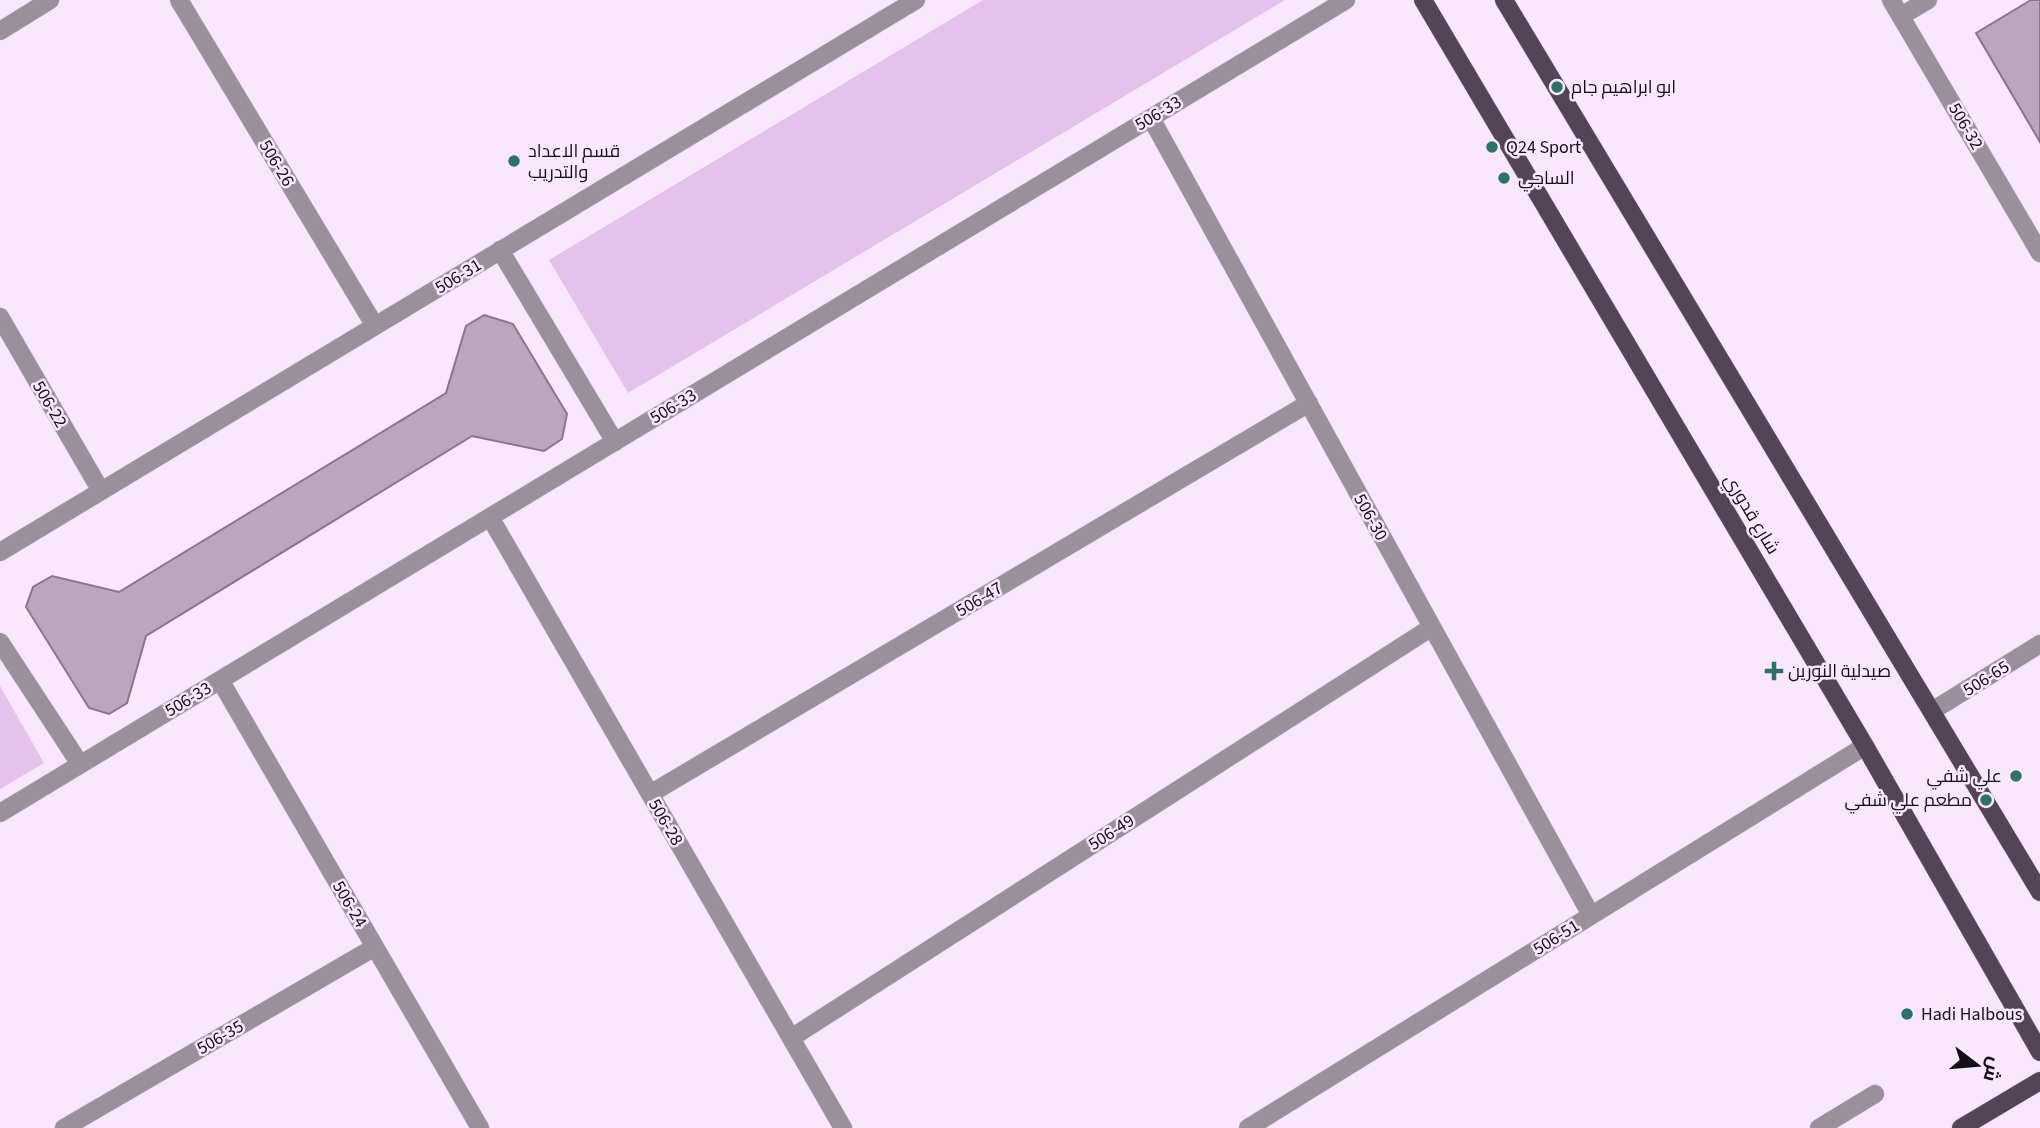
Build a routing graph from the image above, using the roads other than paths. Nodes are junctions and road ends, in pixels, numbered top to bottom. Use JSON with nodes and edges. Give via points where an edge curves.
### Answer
{"nodes":[{"id":1,"x":50,"y":0,"type":"edge"},
{"id":2,"x":179,"y":0,"type":"edge"},
{"id":3,"x":916,"y":0,"type":"edge"},
{"id":4,"x":1346,"y":0,"type":"edge"},
{"id":5,"x":1423,"y":0,"type":"edge"},
{"id":6,"x":1504,"y":0,"type":"edge"},
{"id":7,"x":1928,"y":0,"type":"edge"},
{"id":8,"x":1896,"y":8,"type":"edge"},
{"id":9,"x":0,"y":31,"type":"edge"},
{"id":10,"x":1151,"y":118,"type":"junction"},
{"id":11,"x":500,"y":250,"type":"junction"},
{"id":12,"x":2040,"y":253,"type":"edge"},
{"id":13,"x":0,"y":317,"type":"edge"},
{"id":14,"x":375,"y":326,"type":"junction"},
{"id":15,"x":1308,"y":403,"type":"junction"},
{"id":16,"x":615,"y":442,"type":"junction"},
{"id":17,"x":101,"y":491,"type":"junction"},
{"id":18,"x":490,"y":517,"type":"junction"},
{"id":19,"x":0,"y":552,"type":"edge"},
{"id":20,"x":1432,"y":627,"type":"junction"},
{"id":21,"x":0,"y":642,"type":"edge"},
{"id":22,"x":2040,"y":645,"type":"edge"},
{"id":23,"x":220,"y":680,"type":"junction"},
{"id":24,"x":1932,"y":711,"type":"junction"},
{"id":25,"x":1865,"y":746,"type":"junction"},
{"id":26,"x":80,"y":765,"type":"junction"},
{"id":27,"x":650,"y":794,"type":"junction"},
{"id":28,"x":0,"y":813,"type":"edge"},
{"id":29,"x":2040,"y":892,"type":"edge"},
{"id":30,"x":1591,"y":915,"type":"junction"},
{"id":31,"x":375,"y":947,"type":"junction"},
{"id":32,"x":791,"y":1038,"type":"junction"},
{"id":33,"x":2040,"y":1052,"type":"edge"},
{"id":34,"x":2040,"y":1081,"type":"edge"},
{"id":35,"x":1875,"y":1094,"type":"dead end"},
{"id":36,"x":64,"y":1128,"type":"edge"},
{"id":37,"x":481,"y":1128,"type":"edge"},
{"id":38,"x":843,"y":1128,"type":"edge"},
{"id":39,"x":1248,"y":1128,"type":"edge"},
{"id":40,"x":1819,"y":1128,"type":"edge"},
{"id":41,"x":1962,"y":1128,"type":"edge"}],
"edges":[{"from":1,"to":9,"type":"street"},
{"from":2,"to":14,"type":"street","name":"506-26"},
{"from":3,"to":11,"type":"street","name":"506-31"},
{"from":4,"to":10,"type":"street","name":"506-33"},
{"from":5,"to":25,"type":"main road","name":"شارع قدوري"},
{"from":6,"to":24,"type":"main road"},
{"from":7,"to":8,"type":"street"},
{"from":8,"to":12,"type":"street","name":"506-32"},
{"from":10,"to":15,"type":"street","name":"506-30"},
{"from":10,"to":16,"type":"street","name":"506-33"},
{"from":11,"to":14,"type":"street","name":"506-31"},
{"from":11,"to":16,"type":"street"},
{"from":13,"to":17,"type":"street","name":"506-22"},
{"from":14,"to":17,"type":"street","name":"506-31"},
{"from":15,"to":20,"type":"street","name":"506-30"},
{"from":15,"to":27,"type":"street","name":"506-47"},
{"from":16,"to":18,"type":"street","name":"506-33"},
{"from":17,"to":19,"type":"street","name":"506-31"},
{"from":18,"to":23,"type":"street","name":"506-33"},
{"from":18,"to":27,"type":"street","name":"506-28"},
{"from":20,"to":30,"type":"street","name":"506-30"},
{"from":20,"to":32,"type":"street","name":"506-49"},
{"from":21,"to":26,"type":"street"},
{"from":22,"to":24,"type":"street","name":"506-65"},
{"from":23,"to":26,"type":"street","name":"506-33"},
{"from":23,"to":31,"type":"street","name":"506-24"},
{"from":24,"to":29,"type":"main road"},
{"from":25,"to":30,"type":"street","name":"506-51"},
{"from":25,"to":33,"type":"main road","name":"شارع قدوري"},
{"from":26,"to":28,"type":"street","name":"506-33"},
{"from":27,"to":32,"type":"street","name":"506-28"},
{"from":30,"to":39,"type":"street","name":"506-51"},
{"from":31,"to":36,"type":"street","name":"506-35"},
{"from":31,"to":37,"type":"street","name":"506-24"},
{"from":32,"to":38,"type":"street","name":"506-28"},
{"from":34,"to":41,"type":"main road"},
{"from":35,"to":40,"type":"street"}]}
